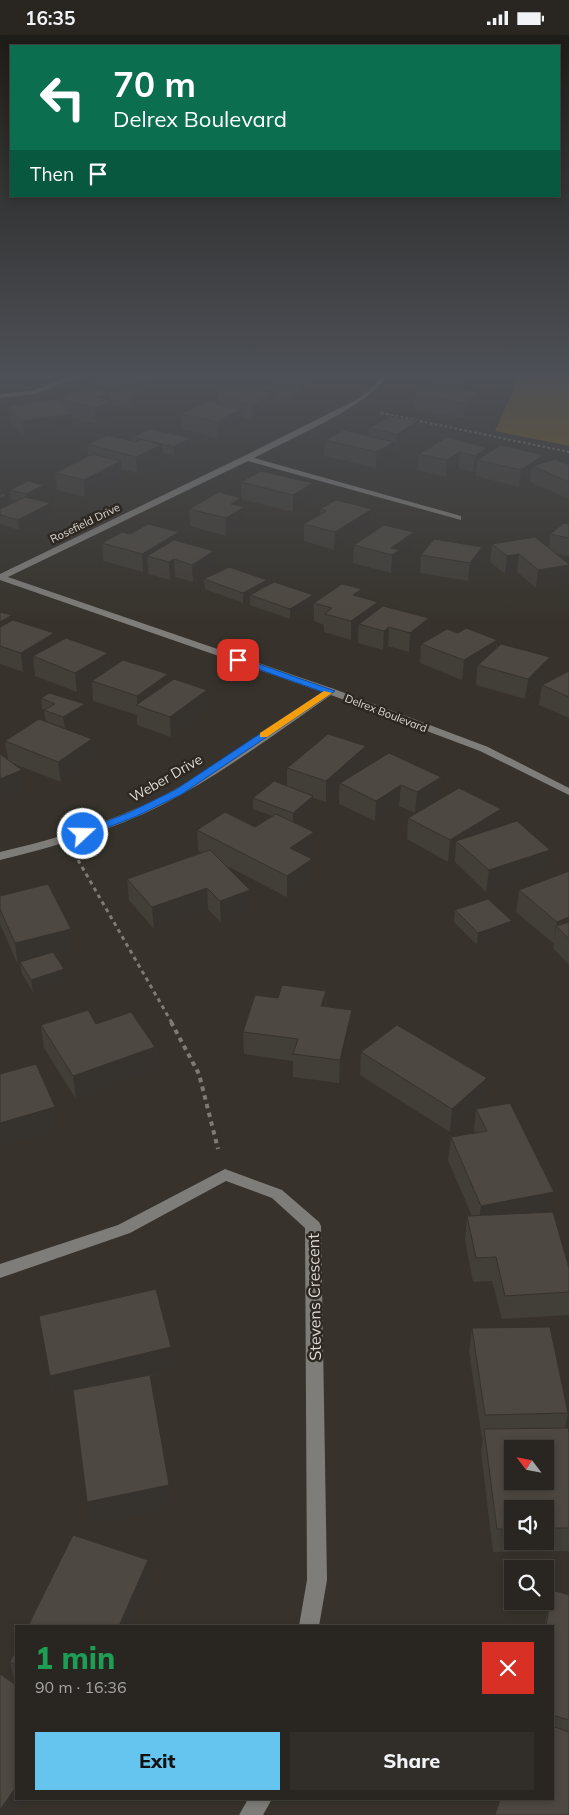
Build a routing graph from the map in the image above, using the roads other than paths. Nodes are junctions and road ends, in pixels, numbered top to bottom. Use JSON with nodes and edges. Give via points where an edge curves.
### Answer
{"nodes":[{"id":1,"x":247,"y":457,"type":"joint"},
{"id":2,"x":458,"y":518,"type":"dead end"},
{"id":3,"x":0,"y":577,"type":"edge"},
{"id":4,"x":330,"y":691,"type":"junction"},
{"id":5,"x":569,"y":793,"type":"edge"},
{"id":6,"x":0,"y":857,"type":"edge"},
{"id":7,"x":0,"y":1271,"type":"edge"},
{"id":8,"x":309,"y":1625,"type":"edge"},
{"id":9,"x":260,"y":1800,"type":"edge"},
{"id":10,"x":250,"y":1815,"type":"edge"}],
"edges":[{"from":1,"to":2,"type":"street"},
{"from":1,"to":3,"type":"street","name":"Rosefield Drive"},
{"from":3,"to":4,"type":"street","name":"Delrex Boulevard"},
{"from":4,"to":5,"type":"street","name":"Delrex Boulevard","via":[[484,749]]},
{"from":4,"to":6,"type":"street","name":"Weber Drive","via":[[178,792],[134,814],[66,841]]},
{"from":7,"to":8,"type":"street","name":"Stevens Crescent","via":[[124,1229],[224,1175],[277,1194],[313,1226],[317,1580]]},
{"from":9,"to":10,"type":"street"}]}
